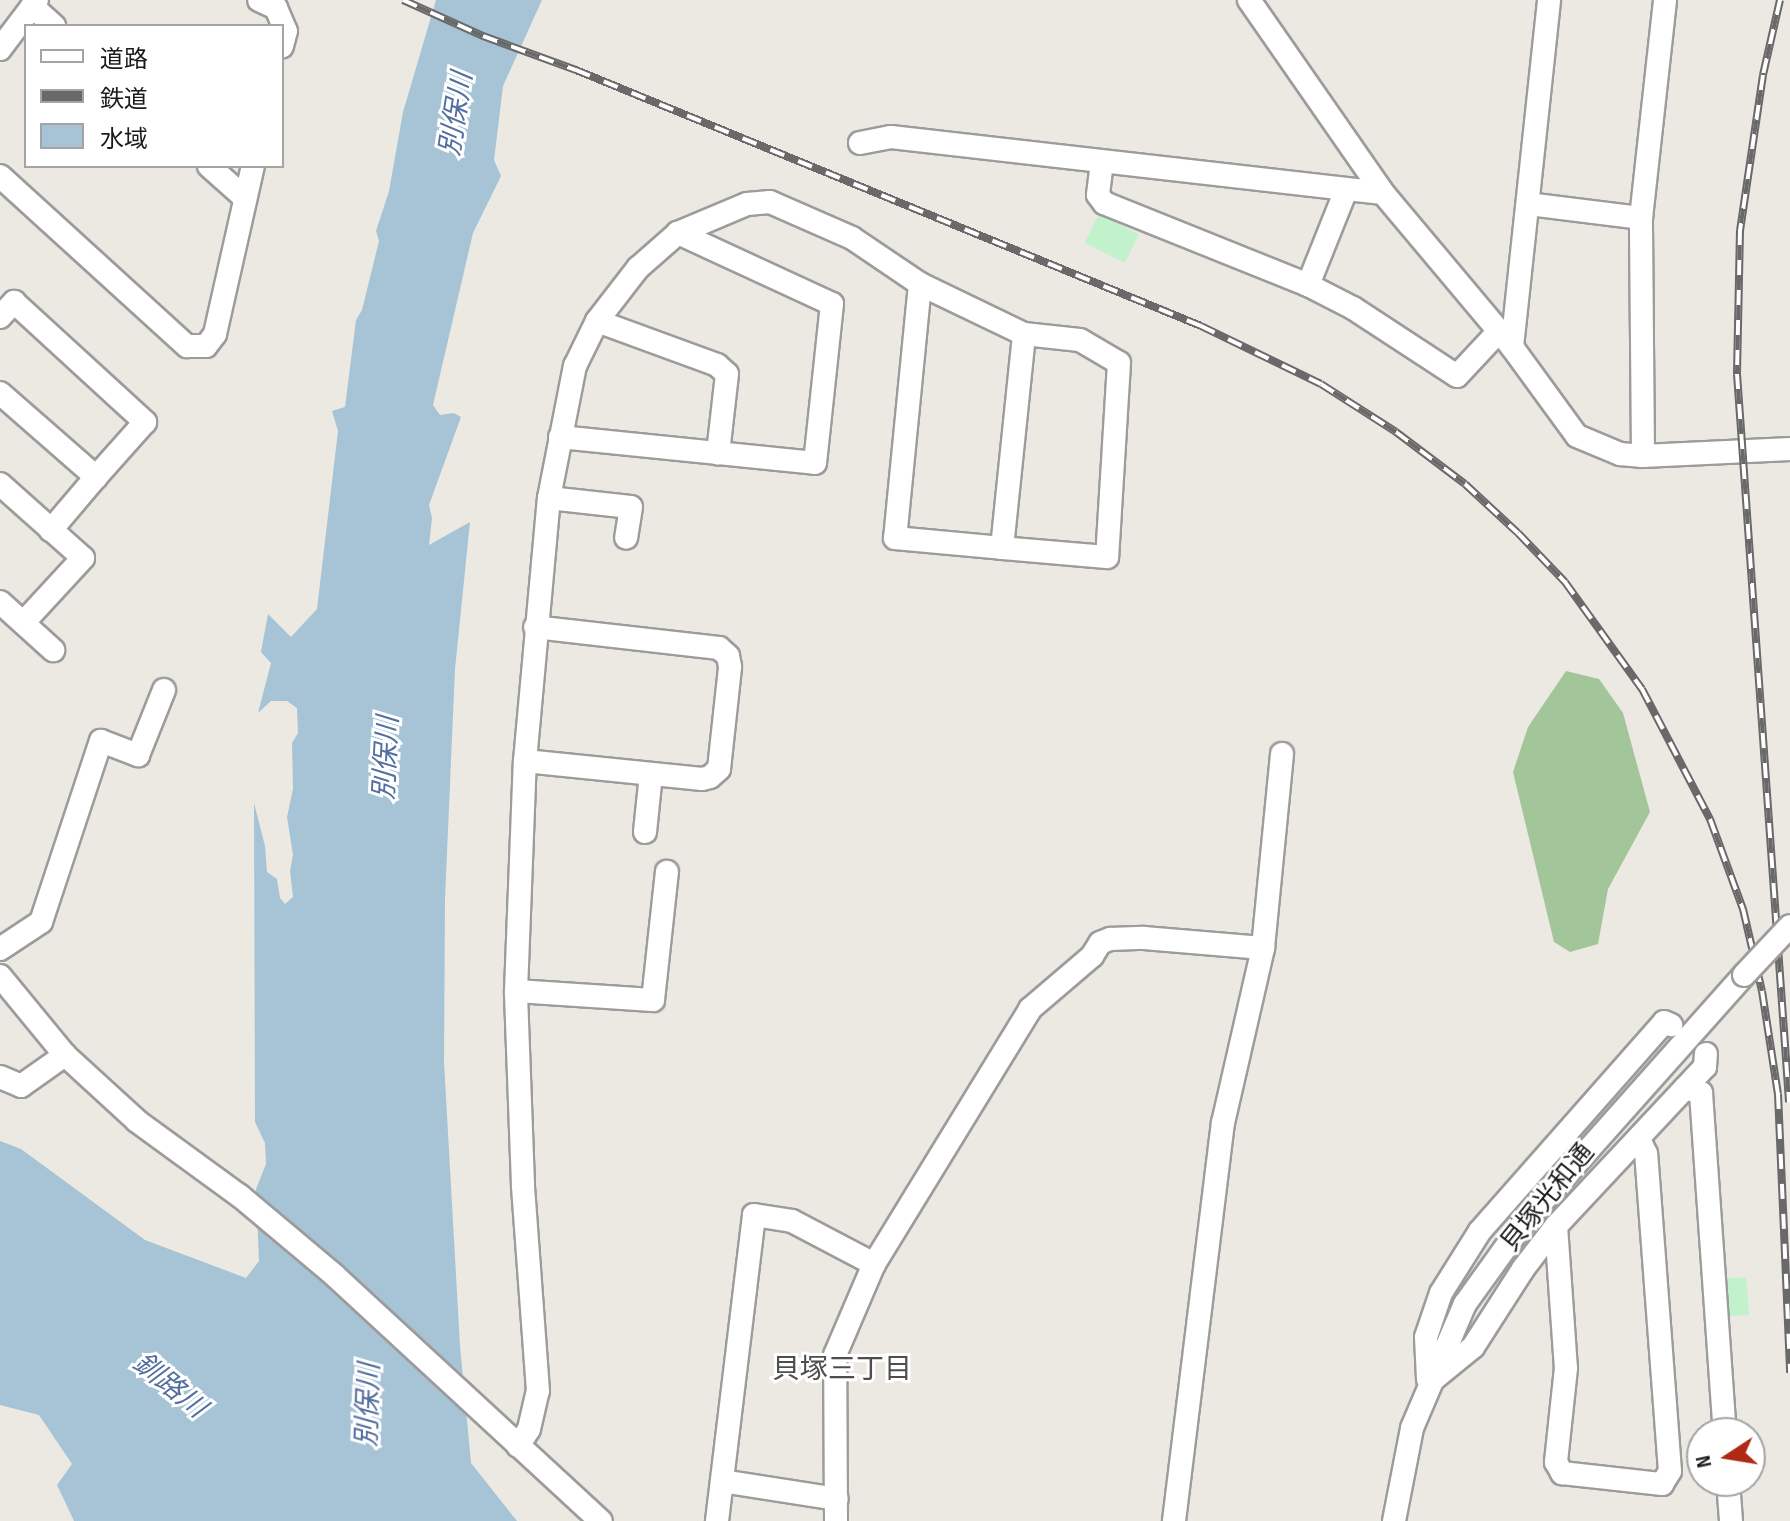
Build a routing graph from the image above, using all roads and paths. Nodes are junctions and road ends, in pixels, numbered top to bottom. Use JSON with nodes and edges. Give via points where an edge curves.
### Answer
{"nodes":[{"id":1,"x":259,"y":0,"type":"edge"},
{"id":2,"x":1249,"y":0,"type":"edge"},
{"id":3,"x":1549,"y":0,"type":"edge"},
{"id":4,"x":1665,"y":0,"type":"edge"},
{"id":5,"x":34,"y":3,"type":"edge"},
{"id":6,"x":52,"y":24,"type":"edge"},
{"id":7,"x":283,"y":24,"type":"edge"},
{"id":8,"x":0,"y":49,"type":"edge"},
{"id":9,"x":860,"y":143,"type":"dead end"},
{"id":10,"x":1102,"y":162,"type":"junction"},
{"id":11,"x":211,"y":168,"type":"edge"},
{"id":12,"x":252,"y":168,"type":"edge"},
{"id":13,"x":0,"y":176,"type":"edge"},
{"id":14,"x":1346,"y":190,"type":"junction"},
{"id":15,"x":1383,"y":193,"type":"junction"},
{"id":16,"x":245,"y":198,"type":"junction"},
{"id":17,"x":1528,"y":204,"type":"junction"},
{"id":18,"x":1641,"y":218,"type":"junction"},
{"id":19,"x":678,"y":233,"type":"junction"},
{"id":20,"x":920,"y":284,"type":"junction"},
{"id":21,"x":1308,"y":285,"type":"junction"},
{"id":22,"x":0,"y":317,"type":"edge"},
{"id":23,"x":597,"y":321,"type":"junction"},
{"id":24,"x":1024,"y":334,"type":"junction"},
{"id":25,"x":1505,"y":339,"type":"junction"},
{"id":26,"x":0,"y":393,"type":"edge"},
{"id":27,"x":560,"y":437,"type":"junction"},
{"id":28,"x":1790,"y":449,"type":"edge"},
{"id":29,"x":718,"y":453,"type":"junction"},
{"id":30,"x":1643,"y":456,"type":"junction"},
{"id":31,"x":96,"y":477,"type":"junction"},
{"id":32,"x":0,"y":484,"type":"edge"},
{"id":33,"x":549,"y":498,"type":"junction"},
{"id":34,"x":51,"y":530,"type":"junction"},
{"id":35,"x":626,"y":538,"type":"dead end"},
{"id":36,"x":1002,"y":548,"type":"junction"},
{"id":37,"x":0,"y":602,"type":"edge"},
{"id":38,"x":23,"y":623,"type":"junction"},
{"id":39,"x":535,"y":627,"type":"junction"},
{"id":40,"x":53,"y":650,"type":"dead end"},
{"id":41,"x":164,"y":690,"type":"dead end"},
{"id":42,"x":1282,"y":754,"type":"dead end"},
{"id":43,"x":525,"y":761,"type":"junction"},
{"id":44,"x":651,"y":774,"type":"junction"},
{"id":45,"x":645,"y":832,"type":"dead end"},
{"id":46,"x":667,"y":872,"type":"dead end"},
{"id":47,"x":1790,"y":926,"type":"edge"},
{"id":48,"x":1263,"y":948,"type":"junction"},
{"id":49,"x":0,"y":949,"type":"edge"},
{"id":50,"x":0,"y":976,"type":"edge"},
{"id":51,"x":516,"y":991,"type":"junction"},
{"id":52,"x":1671,"y":1025,"type":"dead end"},
{"id":53,"x":1706,"y":1054,"type":"dead end"},
{"id":54,"x":65,"y":1055,"type":"junction"},
{"id":55,"x":0,"y":1077,"type":"edge"},
{"id":56,"x":1685,"y":1088,"type":"junction"},
{"id":57,"x":1639,"y":1139,"type":"junction"},
{"id":58,"x":1556,"y":1226,"type":"junction"},
{"id":59,"x":874,"y":1264,"type":"junction"},
{"id":60,"x":1428,"y":1384,"type":"junction"},
{"id":61,"x":1724,"y":1417,"type":"edge"},
{"id":62,"x":518,"y":1446,"type":"junction"},
{"id":63,"x":722,"y":1481,"type":"junction"},
{"id":64,"x":1729,"y":1497,"type":"edge"},
{"id":65,"x":837,"y":1510,"type":"edge"},
{"id":66,"x":601,"y":1521,"type":"edge"},
{"id":67,"x":717,"y":1521,"type":"edge"},
{"id":68,"x":1174,"y":1521,"type":"edge"},
{"id":69,"x":1394,"y":1521,"type":"edge"},
{"id":70,"x":1731,"y":1521,"type":"edge"}],
"edges":[{"from":1,"to":7,"type":"street","via":[[276,8]]},
{"from":2,"to":15,"type":"street"},
{"from":3,"to":17,"type":"street"},
{"from":4,"to":18,"type":"street"},
{"from":5,"to":6,"type":"street"},
{"from":5,"to":8,"type":"street"},
{"from":9,"to":10,"type":"street","via":[[891,137]]},
{"from":10,"to":14,"type":"street"},
{"from":10,"to":21,"type":"street","via":[[1098,195],[1104,203]]},
{"from":11,"to":16,"type":"street"},
{"from":12,"to":16,"type":"street"},
{"from":13,"to":16,"type":"street","via":[[187,346],[206,346],[215,334]]},
{"from":14,"to":15,"type":"street"},
{"from":14,"to":21,"type":"street"},
{"from":15,"to":25,"type":"street"},
{"from":17,"to":18,"type":"street"},
{"from":17,"to":25,"type":"street"},
{"from":18,"to":30,"type":"street"},
{"from":19,"to":20,"type":"street","via":[[747,204],[770,202],[852,238]]},
{"from":19,"to":23,"type":"street","via":[[638,268]]},
{"from":19,"to":29,"type":"street","via":[[832,304],[815,463]]},
{"from":20,"to":24,"type":"street"},
{"from":20,"to":36,"type":"street","via":[[895,538]]},
{"from":21,"to":25,"type":"street","via":[[1457,376]]},
{"from":22,"to":31,"type":"street","via":[[14,302],[145,422]]},
{"from":23,"to":27,"type":"street","via":[[575,366]]},
{"from":23,"to":29,"type":"street","via":[[717,365],[727,374]]},
{"from":24,"to":36,"type":"street"},
{"from":24,"to":36,"type":"street","via":[[1080,340],[1119,363],[1107,557]]},
{"from":25,"to":30,"type":"street","via":[[1577,436],[1620,454]]},
{"from":26,"to":31,"type":"street"},
{"from":27,"to":29,"type":"street"},
{"from":27,"to":33,"type":"street"},
{"from":28,"to":30,"type":"street"},
{"from":31,"to":34,"type":"street"},
{"from":32,"to":34,"type":"street"},
{"from":33,"to":35,"type":"street","via":[[631,507]]},
{"from":33,"to":39,"type":"street"},
{"from":34,"to":38,"type":"street","via":[[83,558]]},
{"from":37,"to":38,"type":"street"},
{"from":38,"to":40,"type":"street"},
{"from":39,"to":43,"type":"street"},
{"from":39,"to":44,"type":"street","via":[[719,648],[728,656],[719,769],[702,779]]},
{"from":41,"to":49,"type":"street","via":[[138,755],[101,741],[41,922]]},
{"from":42,"to":48,"type":"street"},
{"from":43,"to":44,"type":"street"},
{"from":43,"to":51,"type":"street"},
{"from":44,"to":45,"type":"street"},
{"from":46,"to":51,"type":"street","via":[[653,1000]]},
{"from":47,"to":60,"type":"street","name":"貝塚光和通","bridge":true,"via":[[1524,1222],[1465,1304]]},
{"from":48,"to":59,"type":"street","via":[[1144,938],[1100,943],[1030,1009]]},
{"from":48,"to":68,"type":"street","via":[[1223,1123]]},
{"from":50,"to":54,"type":"street"},
{"from":51,"to":62,"type":"street","via":[[538,1391],[529,1429]]},
{"from":52,"to":60,"type":"street","via":[[1664,1022],[1480,1231],[1441,1293],[1426,1337]]},
{"from":53,"to":56,"type":"street","via":[[1705,1067]]},
{"from":54,"to":55,"type":"street","via":[[21,1086]]},
{"from":54,"to":62,"type":"street","via":[[137,1121],[240,1196],[334,1275]]},
{"from":56,"to":57,"type":"street"},
{"from":56,"to":61,"type":"street","via":[[1701,1093]]},
{"from":57,"to":58,"type":"street"},
{"from":57,"to":58,"type":"street","via":[[1646,1154],[1670,1471],[1662,1484],[1562,1473],[1556,1462],[1566,1368]]},
{"from":58,"to":60,"type":"street","via":[[1473,1347]]},
{"from":59,"to":63,"type":"street","via":[[792,1221],[754,1215]]},
{"from":59,"to":65,"type":"street","via":[[835,1355]]},
{"from":60,"to":69,"type":"street","name":"貝塚光和通","via":[[1412,1428]]},
{"from":62,"to":66,"type":"street"},
{"from":63,"to":65,"type":"street"},
{"from":63,"to":67,"type":"street"},
{"from":64,"to":70,"type":"street"}]}
